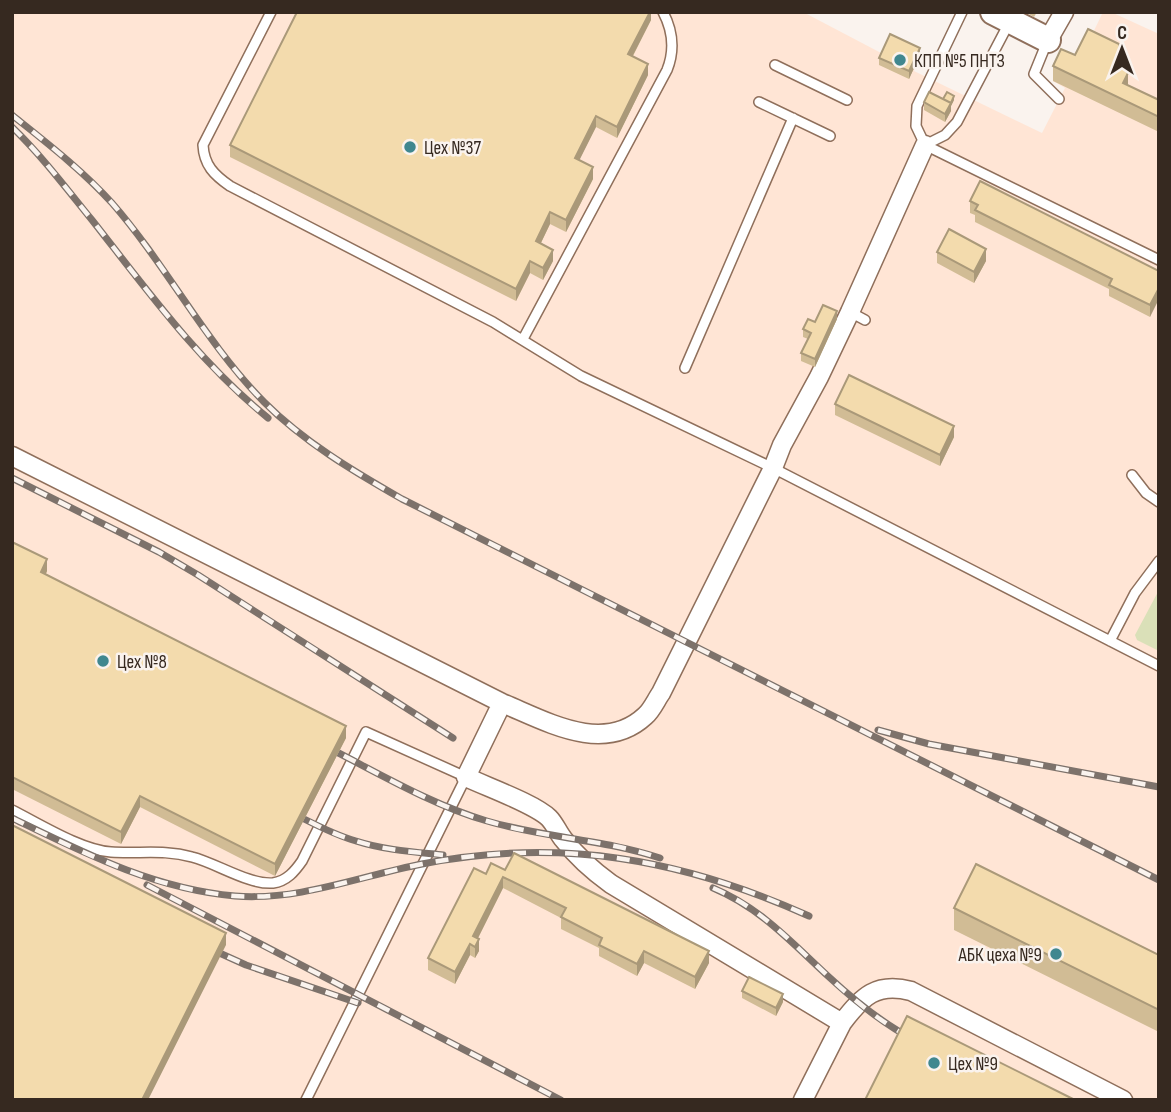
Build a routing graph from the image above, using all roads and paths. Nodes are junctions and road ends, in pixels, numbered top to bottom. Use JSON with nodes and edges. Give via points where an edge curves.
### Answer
{"nodes":[{"id":1,"x":271,"y":12,"type":"edge"},
{"id":2,"x":663,"y":12,"type":"edge"},
{"id":3,"x":962,"y":12,"type":"edge"},
{"id":4,"x":1064,"y":12,"type":"edge"},
{"id":5,"x":1001,"y":17,"type":"edge"},
{"id":6,"x":1048,"y":40,"type":"junction"},
{"id":7,"x":775,"y":65,"type":"dead end"},
{"id":8,"x":1059,"y":99,"type":"dead end"},
{"id":9,"x":847,"y":100,"type":"dead end"},
{"id":10,"x":760,"y":102,"type":"dead end"},
{"id":11,"x":793,"y":118,"type":"junction"},
{"id":12,"x":830,"y":136,"type":"dead end"},
{"id":13,"x":925,"y":145,"type":"junction"},
{"id":14,"x":1159,"y":260,"type":"edge"},
{"id":15,"x":523,"y":339,"type":"junction"},
{"id":16,"x":685,"y":368,"type":"dead end"},
{"id":17,"x":12,"y":456,"type":"edge"},
{"id":18,"x":773,"y":468,"type":"junction"},
{"id":19,"x":1132,"y":475,"type":"dead end"},
{"id":20,"x":1159,"y":502,"type":"edge"},
{"id":21,"x":1157,"y":567,"type":"edge"},
{"id":22,"x":1110,"y":641,"type":"junction"},
{"id":23,"x":1159,"y":666,"type":"edge"},
{"id":24,"x":502,"y":703,"type":"junction"},
{"id":25,"x":467,"y":777,"type":"junction"},
{"id":26,"x":12,"y":810,"type":"edge"},
{"id":27,"x":842,"y":1023,"type":"junction"},
{"id":28,"x":306,"y":1100,"type":"edge"},
{"id":29,"x":803,"y":1100,"type":"edge"},
{"id":30,"x":1123,"y":1100,"type":"edge"}],
"edges":[{"from":1,"to":15,"type":"lane","via":[[203,145],[209,169],[230,186]]},
{"from":2,"to":15,"type":"lane","via":[[672,41],[667,70]]},
{"from":3,"to":13,"type":"lane","via":[[917,106],[916,126]]},
{"from":4,"to":6,"type":"street"},
{"from":5,"to":6,"type":"street"},
{"from":5,"to":13,"type":"lane","via":[[981,78],[952,128]]},
{"from":6,"to":8,"type":"lane","via":[[1034,74]]},
{"from":7,"to":9,"type":"lane"},
{"from":10,"to":11,"type":"lane"},
{"from":11,"to":12,"type":"lane"},
{"from":11,"to":16,"type":"lane"},
{"from":13,"to":14,"type":"lane"},
{"from":13,"to":18,"type":"street","via":[[857,316],[819,377]]},
{"from":15,"to":18,"type":"lane","via":[[581,376]]},
{"from":17,"to":24,"type":"street"},
{"from":18,"to":22,"type":"lane"},
{"from":18,"to":24,"type":"street","via":[[647,715],[630,727],[593,735]]},
{"from":19,"to":20,"type":"lane"},
{"from":21,"to":22,"type":"lane","via":[[1135,593]]},
{"from":22,"to":23,"type":"lane"},
{"from":24,"to":25,"type":"street"},
{"from":25,"to":26,"type":"lane","via":[[366,732],[302,860],[287,878],[275,883],[172,852],[92,848]]},
{"from":25,"to":27,"type":"street","via":[[542,813],[573,852],[611,884]]},
{"from":25,"to":28,"type":"lane"},
{"from":27,"to":29,"type":"street"},
{"from":27,"to":30,"type":"street","via":[[868,995],[879,989],[900,988]]}]}
